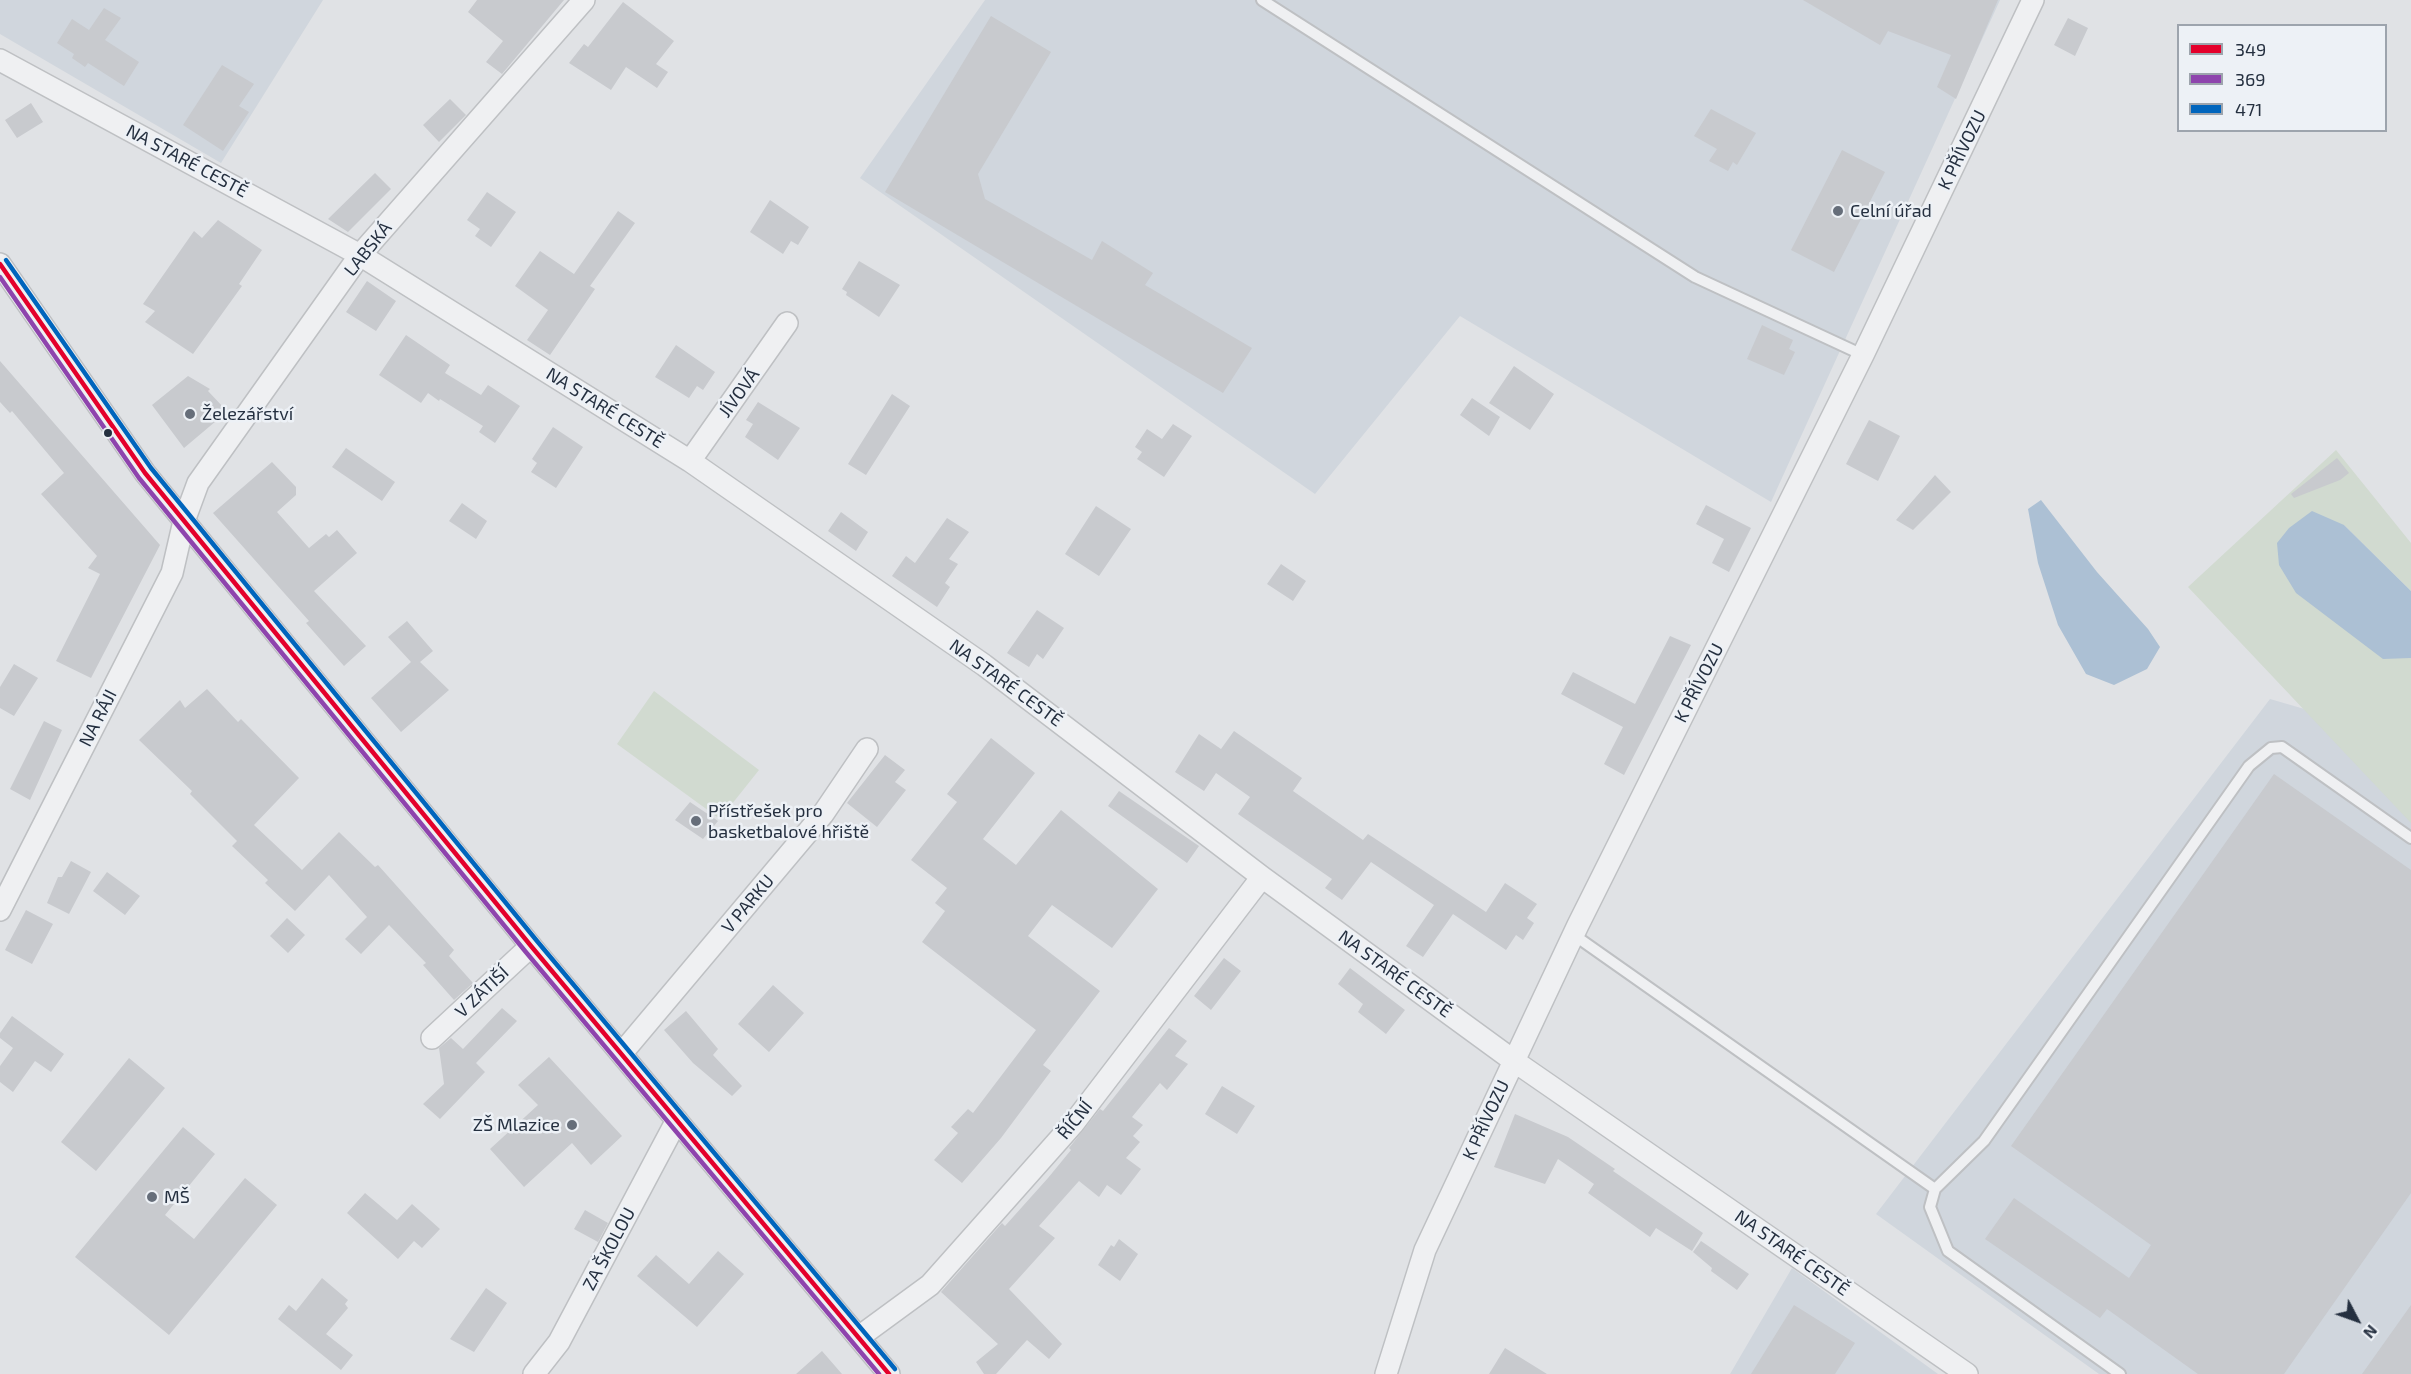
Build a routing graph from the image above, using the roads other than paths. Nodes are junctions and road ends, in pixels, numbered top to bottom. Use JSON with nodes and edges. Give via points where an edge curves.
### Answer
{"nodes":[{"id":1,"x":584,"y":0,"type":"edge"},
{"id":2,"x":1262,"y":0,"type":"edge"},
{"id":3,"x":2033,"y":0,"type":"edge"},
{"id":4,"x":0,"y":60,"type":"edge"},
{"id":5,"x":360,"y":255,"type":"junction"},
{"id":6,"x":0,"y":264,"type":"edge"},
{"id":7,"x":787,"y":323,"type":"dead end"},
{"id":8,"x":1863,"y":355,"type":"junction"},
{"id":9,"x":690,"y":461,"type":"junction"},
{"id":10,"x":184,"y":521,"type":"junction"},
{"id":11,"x":867,"y":749,"type":"dead end"},
{"id":12,"x":2411,"y":838,"type":"edge"},
{"id":13,"x":1262,"y":877,"type":"junction"},
{"id":14,"x":0,"y":910,"type":"edge"},
{"id":15,"x":1574,"y":935,"type":"junction"},
{"id":16,"x":531,"y":946,"type":"junction"},
{"id":17,"x":432,"y":1038,"type":"dead end"},
{"id":18,"x":622,"y":1053,"type":"junction"},
{"id":19,"x":1514,"y":1061,"type":"junction"},
{"id":20,"x":677,"y":1120,"type":"junction"},
{"id":21,"x":1935,"y":1189,"type":"junction"},
{"id":22,"x":859,"y":1337,"type":"junction"},
{"id":23,"x":534,"y":1374,"type":"edge"},
{"id":24,"x":889,"y":1374,"type":"edge"},
{"id":25,"x":1386,"y":1374,"type":"edge"},
{"id":26,"x":1967,"y":1374,"type":"edge"},
{"id":27,"x":2120,"y":1374,"type":"edge"}],
"edges":[{"from":1,"to":5,"type":"street","name":"LABSKÁ"},
{"from":2,"to":8,"type":"lane","via":[[1695,277]]},
{"from":3,"to":8,"type":"street","name":"K PŘÍVOZU"},
{"from":4,"to":5,"type":"street","name":"NA STARÉ CESTĚ"},
{"from":5,"to":9,"type":"street","name":"NA STARÉ CESTĚ"},
{"from":5,"to":10,"type":"street","name":"LABSKÁ","via":[[198,483]]},
{"from":6,"to":10,"type":"street","via":[[145,472]]},
{"from":7,"to":9,"type":"street","name":"JÍVOVÁ"},
{"from":8,"to":15,"type":"street","name":"K PŘÍVOZU"},
{"from":9,"to":13,"type":"street","name":"NA STARÉ CESTĚ","via":[[984,665]]},
{"from":10,"to":14,"type":"street","name":"NA RÁJI","via":[[172,573]]},
{"from":10,"to":16,"type":"street"},
{"from":11,"to":18,"type":"street","name":"V PARKU","via":[[823,814]]},
{"from":12,"to":21,"type":"lane","via":[[2282,747],[2271,748],[2249,766],[1984,1141]]},
{"from":13,"to":19,"type":"street","name":"NA STARÉ CESTĚ"},
{"from":13,"to":22,"type":"street","name":"ŘÍČNÍ","via":[[1073,1124],[930,1285]]},
{"from":15,"to":19,"type":"street","name":"K PŘÍVOZU"},
{"from":15,"to":21,"type":"lane"},
{"from":16,"to":17,"type":"street","name":"V ZÁTIŠÍ"},
{"from":16,"to":18,"type":"street"},
{"from":18,"to":20,"type":"street"},
{"from":19,"to":25,"type":"street","name":"K PŘÍVOZU","via":[[1425,1250]]},
{"from":19,"to":26,"type":"street","name":"NA STARÉ CESTĚ"},
{"from":20,"to":22,"type":"street"},
{"from":20,"to":23,"type":"street","name":"ZA ŠKOLOU","via":[[559,1342]]},
{"from":21,"to":27,"type":"lane","via":[[1930,1207],[1948,1251]]},
{"from":22,"to":24,"type":"street"}]}
